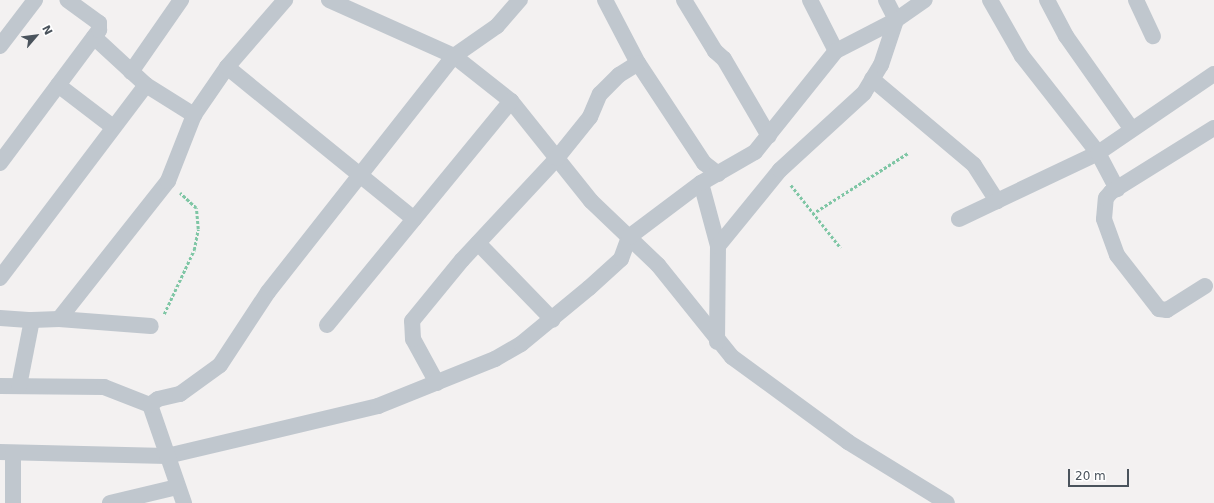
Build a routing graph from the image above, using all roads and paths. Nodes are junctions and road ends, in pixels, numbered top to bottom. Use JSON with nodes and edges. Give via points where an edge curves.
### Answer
{"nodes":[{"id":1,"x":35,"y":0,"type":"edge"},
{"id":2,"x":67,"y":0,"type":"edge"},
{"id":3,"x":182,"y":0,"type":"edge"},
{"id":4,"x":286,"y":0,"type":"edge"},
{"id":5,"x":329,"y":0,"type":"edge"},
{"id":6,"x":520,"y":0,"type":"edge"},
{"id":7,"x":605,"y":0,"type":"edge"},
{"id":8,"x":684,"y":0,"type":"edge"},
{"id":9,"x":810,"y":0,"type":"edge"},
{"id":10,"x":886,"y":0,"type":"edge"},
{"id":11,"x":899,"y":0,"type":"edge"},
{"id":12,"x":926,"y":0,"type":"edge"},
{"id":13,"x":990,"y":0,"type":"edge"},
{"id":14,"x":1047,"y":0,"type":"edge"},
{"id":15,"x":1136,"y":0,"type":"edge"},
{"id":16,"x":896,"y":20,"type":"junction"},
{"id":17,"x":1153,"y":36,"type":"dead end"},
{"id":18,"x":94,"y":37,"type":"junction"},
{"id":19,"x":0,"y":46,"type":"edge"},
{"id":20,"x":836,"y":51,"type":"junction"},
{"id":21,"x":454,"y":56,"type":"junction"},
{"id":22,"x":638,"y":63,"type":"junction"},
{"id":23,"x":227,"y":67,"type":"junction"},
{"id":24,"x":131,"y":72,"type":"junction"},
{"id":25,"x":1214,"y":74,"type":"edge"},
{"id":26,"x":872,"y":79,"type":"junction"},
{"id":27,"x":58,"y":85,"type":"junction"},
{"id":28,"x":146,"y":85,"type":"junction"},
{"id":29,"x":511,"y":101,"type":"junction"},
{"id":30,"x":194,"y":115,"type":"junction"},
{"id":31,"x":113,"y":126,"type":"junction"},
{"id":32,"x":1131,"y":128,"type":"junction"},
{"id":33,"x":1214,"y":128,"type":"edge"},
{"id":34,"x":769,"y":136,"type":"junction"},
{"id":35,"x":908,"y":153,"type":"dead end"},
{"id":36,"x":1098,"y":153,"type":"junction"},
{"id":37,"x":557,"y":158,"type":"junction"},
{"id":38,"x":0,"y":163,"type":"edge"},
{"id":39,"x":780,"y":170,"type":"junction"},
{"id":40,"x":360,"y":172,"type":"junction"},
{"id":41,"x":718,"y":174,"type":"junction"},
{"id":42,"x":168,"y":181,"type":"junction"},
{"id":43,"x":701,"y":182,"type":"junction"},
{"id":44,"x":1117,"y":189,"type":"junction"},
{"id":45,"x":997,"y":201,"type":"junction"},
{"id":46,"x":812,"y":214,"type":"junction"},
{"id":47,"x":414,"y":219,"type":"junction"},
{"id":48,"x":959,"y":219,"type":"dead end"},
{"id":49,"x":630,"y":237,"type":"junction"},
{"id":50,"x":478,"y":243,"type":"junction"},
{"id":51,"x":718,"y":246,"type":"junction"},
{"id":52,"x":841,"y":248,"type":"dead end"},
{"id":53,"x":0,"y":278,"type":"edge"},
{"id":54,"x":1205,"y":286,"type":"dead end"},
{"id":55,"x":0,"y":318,"type":"edge"},
{"id":56,"x":59,"y":319,"type":"junction"},
{"id":57,"x":32,"y":320,"type":"junction"},
{"id":58,"x":553,"y":320,"type":"junction"},
{"id":59,"x":326,"y":325,"type":"dead end"},
{"id":60,"x":151,"y":326,"type":"joint"},
{"id":61,"x":717,"y":342,"type":"junction"},
{"id":62,"x":437,"y":383,"type":"junction"},
{"id":63,"x":0,"y":386,"type":"edge"},
{"id":64,"x":19,"y":386,"type":"junction"},
{"id":65,"x":150,"y":405,"type":"junction"},
{"id":66,"x":6,"y":453,"type":"edge"},
{"id":67,"x":167,"y":456,"type":"junction"},
{"id":68,"x":177,"y":487,"type":"junction"},
{"id":69,"x":13,"y":503,"type":"edge"},
{"id":70,"x":110,"y":503,"type":"edge"},
{"id":71,"x":184,"y":503,"type":"edge"},
{"id":72,"x":946,"y":503,"type":"edge"}],
"edges":[{"from":1,"to":19,"type":"street"},
{"from":2,"to":18,"type":"street","via":[[99,23]]},
{"from":3,"to":24,"type":"street"},
{"from":4,"to":23,"type":"street"},
{"from":5,"to":21,"type":"street"},
{"from":6,"to":21,"type":"street","via":[[497,26]]},
{"from":7,"to":22,"type":"street"},
{"from":8,"to":34,"type":"street","via":[[715,51],[724,59]]},
{"from":9,"to":20,"type":"street"},
{"from":10,"to":16,"type":"street"},
{"from":11,"to":16,"type":"street"},
{"from":12,"to":16,"type":"street"},
{"from":13,"to":36,"type":"street","via":[[1022,56]]},
{"from":14,"to":32,"type":"street","via":[[1066,36]]},
{"from":15,"to":17,"type":"street"},
{"from":16,"to":20,"type":"street"},
{"from":16,"to":26,"type":"street","via":[[881,65]]},
{"from":18,"to":24,"type":"street"},
{"from":18,"to":27,"type":"street"},
{"from":20,"to":34,"type":"street"},
{"from":21,"to":29,"type":"street"},
{"from":21,"to":40,"type":"street"},
{"from":22,"to":37,"type":"street","via":[[618,75],[600,94],[590,118]]},
{"from":22,"to":41,"type":"street","via":[[704,163]]},
{"from":23,"to":30,"type":"street"},
{"from":23,"to":40,"type":"street"},
{"from":24,"to":28,"type":"street"},
{"from":25,"to":32,"type":"street"},
{"from":26,"to":39,"type":"street","via":[[864,93]]},
{"from":26,"to":45,"type":"street","via":[[974,165]]},
{"from":27,"to":31,"type":"street"},
{"from":27,"to":38,"type":"street"},
{"from":28,"to":30,"type":"street"},
{"from":28,"to":31,"type":"street"},
{"from":29,"to":37,"type":"street"},
{"from":29,"to":47,"type":"street"},
{"from":30,"to":42,"type":"street"},
{"from":31,"to":53,"type":"street"},
{"from":32,"to":36,"type":"street"},
{"from":33,"to":44,"type":"street"},
{"from":34,"to":41,"type":"street","via":[[755,152]]},
{"from":35,"to":46,"type":"path"},
{"from":36,"to":44,"type":"street"},
{"from":36,"to":45,"type":"street"},
{"from":37,"to":49,"type":"street","via":[[591,201]]},
{"from":37,"to":50,"type":"street"},
{"from":39,"to":46,"type":"path"},
{"from":39,"to":51,"type":"street"},
{"from":40,"to":47,"type":"street"},
{"from":40,"to":65,"type":"street","via":[[268,292],[220,365],[180,394],[158,399]]},
{"from":41,"to":43,"type":"street"},
{"from":42,"to":56,"type":"street"},
{"from":42,"to":60,"type":"path","via":[[196,208],[198,229],[194,250],[166,309]]},
{"from":43,"to":49,"type":"street"},
{"from":43,"to":51,"type":"street"},
{"from":44,"to":54,"type":"street","via":[[1106,198],[1104,219],[1117,255],[1159,309],[1167,310]]},
{"from":45,"to":48,"type":"street"},
{"from":46,"to":52,"type":"path"},
{"from":47,"to":59,"type":"street"},
{"from":49,"to":58,"type":"street","via":[[621,259]]},
{"from":49,"to":61,"type":"street","via":[[658,265]]},
{"from":50,"to":58,"type":"street"},
{"from":50,"to":62,"type":"street","via":[[412,322],[413,339]]},
{"from":51,"to":61,"type":"street"},
{"from":55,"to":57,"type":"street"},
{"from":56,"to":57,"type":"street"},
{"from":56,"to":60,"type":"street"},
{"from":57,"to":64,"type":"street"},
{"from":58,"to":62,"type":"street","via":[[508,352]]},
{"from":61,"to":72,"type":"street","via":[[732,357],[848,442]]},
{"from":62,"to":67,"type":"street","via":[[378,406]]},
{"from":63,"to":64,"type":"street"},
{"from":64,"to":65,"type":"street","via":[[104,387]]},
{"from":65,"to":67,"type":"street"},
{"from":66,"to":67,"type":"street"},
{"from":66,"to":69,"type":"street"},
{"from":67,"to":68,"type":"street"},
{"from":68,"to":70,"type":"street"},
{"from":68,"to":71,"type":"street"}]}
